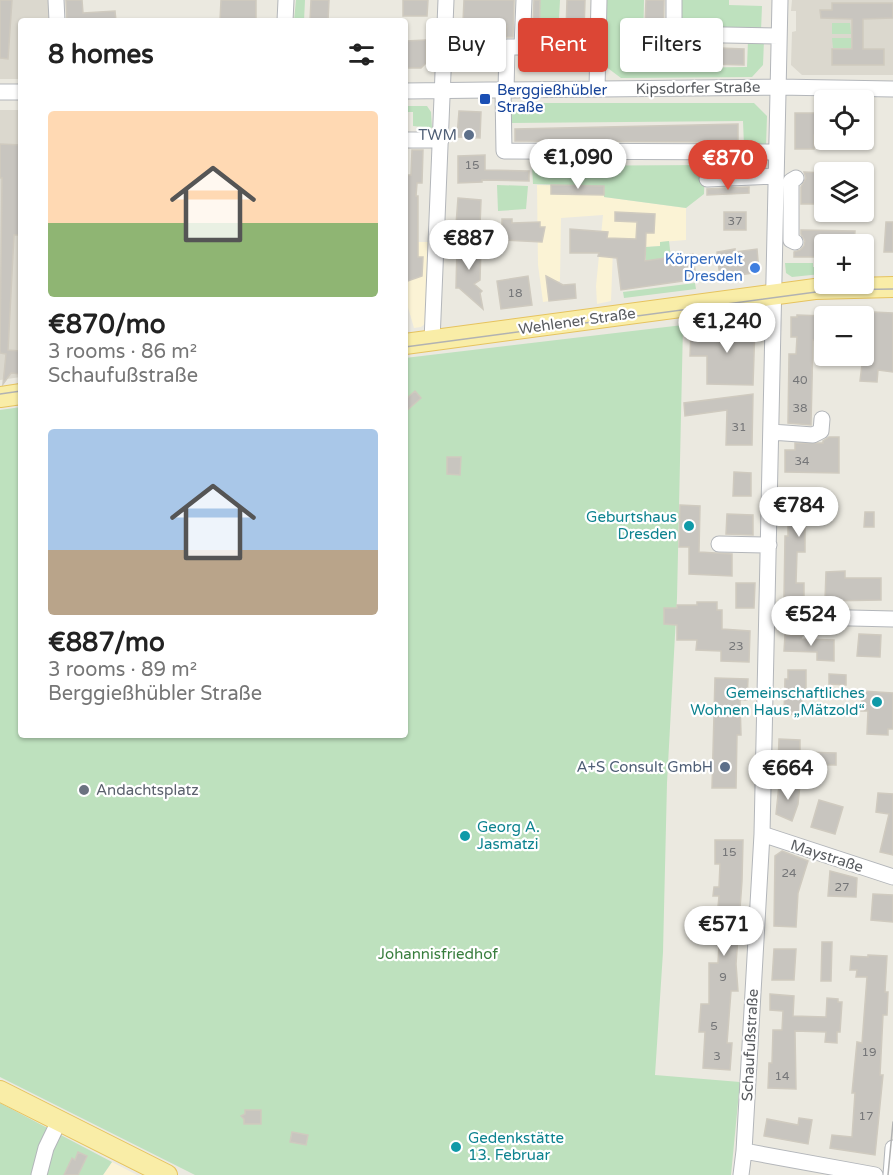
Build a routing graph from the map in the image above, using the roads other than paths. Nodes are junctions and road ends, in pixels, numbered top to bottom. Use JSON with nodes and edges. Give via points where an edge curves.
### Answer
{"nodes":[{"id":1,"x":56,"y":0,"type":"edge"},
{"id":2,"x":286,"y":0,"type":"edge"},
{"id":3,"x":447,"y":0,"type":"edge"},
{"id":4,"x":524,"y":0,"type":"edge"},
{"id":5,"x":599,"y":0,"type":"edge"},
{"id":6,"x":674,"y":0,"type":"edge"},
{"id":7,"x":780,"y":0,"type":"edge"},
{"id":8,"x":57,"y":18,"type":"edge"},
{"id":9,"x":285,"y":18,"type":"edge"},
{"id":10,"x":779,"y":36,"type":"junction"},
{"id":11,"x":778,"y":87,"type":"junction"},
{"id":12,"x":597,"y":89,"type":"junction"},
{"id":13,"x":893,"y":89,"type":"edge"},
{"id":14,"x":408,"y":91,"type":"edge"},
{"id":15,"x":505,"y":91,"type":"junction"},
{"id":16,"x":0,"y":92,"type":"edge"},
{"id":17,"x":18,"y":92,"type":"edge"},
{"id":18,"x":444,"y":92,"type":"junction"},
{"id":19,"x":408,"y":140,"type":"edge"},
{"id":20,"x":441,"y":140,"type":"junction"},
{"id":21,"x":776,"y":152,"type":"junction"},
{"id":22,"x":776,"y":177,"type":"junction"},
{"id":23,"x":796,"y":178,"type":"dead end"},
{"id":24,"x":707,"y":179,"type":"dead end"},
{"id":25,"x":775,"y":212,"type":"junction"},
{"id":26,"x":791,"y":212,"type":"junction"},
{"id":27,"x":795,"y":242,"type":"dead end"},
{"id":28,"x":893,"y":287,"type":"edge"},
{"id":29,"x":773,"y":295,"type":"junction"},
{"id":30,"x":432,"y":340,"type":"junction"},
{"id":31,"x":408,"y":344,"type":"edge"},
{"id":32,"x":18,"y":394,"type":"edge"},
{"id":33,"x":0,"y":397,"type":"edge"},
{"id":34,"x":822,"y":419,"type":"dead end"},
{"id":35,"x":771,"y":432,"type":"junction"},
{"id":36,"x":719,"y":544,"type":"dead end"},
{"id":37,"x":769,"y":545,"type":"junction"},
{"id":38,"x":768,"y":616,"type":"junction"},
{"id":39,"x":893,"y":619,"type":"edge"},
{"id":40,"x":762,"y":834,"type":"junction"},
{"id":41,"x":893,"y":877,"type":"edge"},
{"id":42,"x":0,"y":1092,"type":"edge"},
{"id":43,"x":58,"y":1121,"type":"junction"},
{"id":44,"x":893,"y":1148,"type":"edge"},
{"id":45,"x":744,"y":1151,"type":"junction"},
{"id":46,"x":39,"y":1175,"type":"edge"},
{"id":47,"x":166,"y":1175,"type":"edge"},
{"id":48,"x":741,"y":1175,"type":"edge"},
{"id":49,"x":875,"y":1175,"type":"edge"},
{"id":50,"x":891,"y":1175,"type":"edge"}],
"edges":[{"from":1,"to":8,"type":"street"},
{"from":2,"to":9,"type":"street"},
{"from":3,"to":18,"type":"street"},
{"from":4,"to":15,"type":"street","via":[[522,47],[507,47]]},
{"from":5,"to":12,"type":"street"},
{"from":6,"to":10,"type":"street","via":[[674,34]]},
{"from":7,"to":10,"type":"street","name":"Schaufußstraße"},
{"from":10,"to":11,"type":"street","name":"Schaufußstraße"},
{"from":11,"to":12,"type":"street","name":"Kipsdorfer Straße"},
{"from":11,"to":13,"type":"street","name":"Kipsdorfer Straße"},
{"from":11,"to":21,"type":"street","name":"Schaufußstraße"},
{"from":12,"to":15,"type":"street","name":"Kipsdorfer Straße"},
{"from":14,"to":18,"type":"street","name":"Kipsdorfer Straße"},
{"from":15,"to":18,"type":"street","name":"Kipsdorfer Straße"},
{"from":15,"to":21,"type":"street","via":[[504,151]]},
{"from":16,"to":17,"type":"street"},
{"from":18,"to":20,"type":"street"},
{"from":19,"to":20,"type":"street"},
{"from":20,"to":30,"type":"street"},
{"from":21,"to":22,"type":"street","name":"Schaufußstraße"},
{"from":22,"to":24,"type":"street"},
{"from":22,"to":25,"type":"street","name":"Schaufußstraße"},
{"from":23,"to":26,"type":"street","via":[[791,181]]},
{"from":25,"to":26,"type":"street"},
{"from":25,"to":29,"type":"street","name":"Schaufußstraße"},
{"from":26,"to":27,"type":"street","via":[[790,240]]},
{"from":28,"to":29,"type":"main road","name":"Wehlener Straße","via":[[824,288]]},
{"from":29,"to":30,"type":"main road","name":"Wehlener Straße"},
{"from":29,"to":35,"type":"street","name":"Schaufußstraße"},
{"from":30,"to":31,"type":"main road","name":"Wehlener Straße"},
{"from":32,"to":33,"type":"main road"},
{"from":34,"to":35,"type":"street","via":[[821,431],[813,435]]},
{"from":35,"to":37,"type":"street","name":"Schaufußstraße"},
{"from":36,"to":37,"type":"street"},
{"from":37,"to":38,"type":"street","name":"Schaufußstraße"},
{"from":38,"to":39,"type":"street"},
{"from":38,"to":40,"type":"street","name":"Schaufußstraße"},
{"from":40,"to":41,"type":"street","name":"Maystraße"},
{"from":40,"to":45,"type":"street","name":"Schaufußstraße"},
{"from":42,"to":43,"type":"main road"},
{"from":43,"to":46,"type":"street"},
{"from":43,"to":47,"type":"main road"},
{"from":44,"to":50,"type":"street"},
{"from":45,"to":48,"type":"street","name":"Schaufußstraße"},
{"from":45,"to":49,"type":"street"}]}
